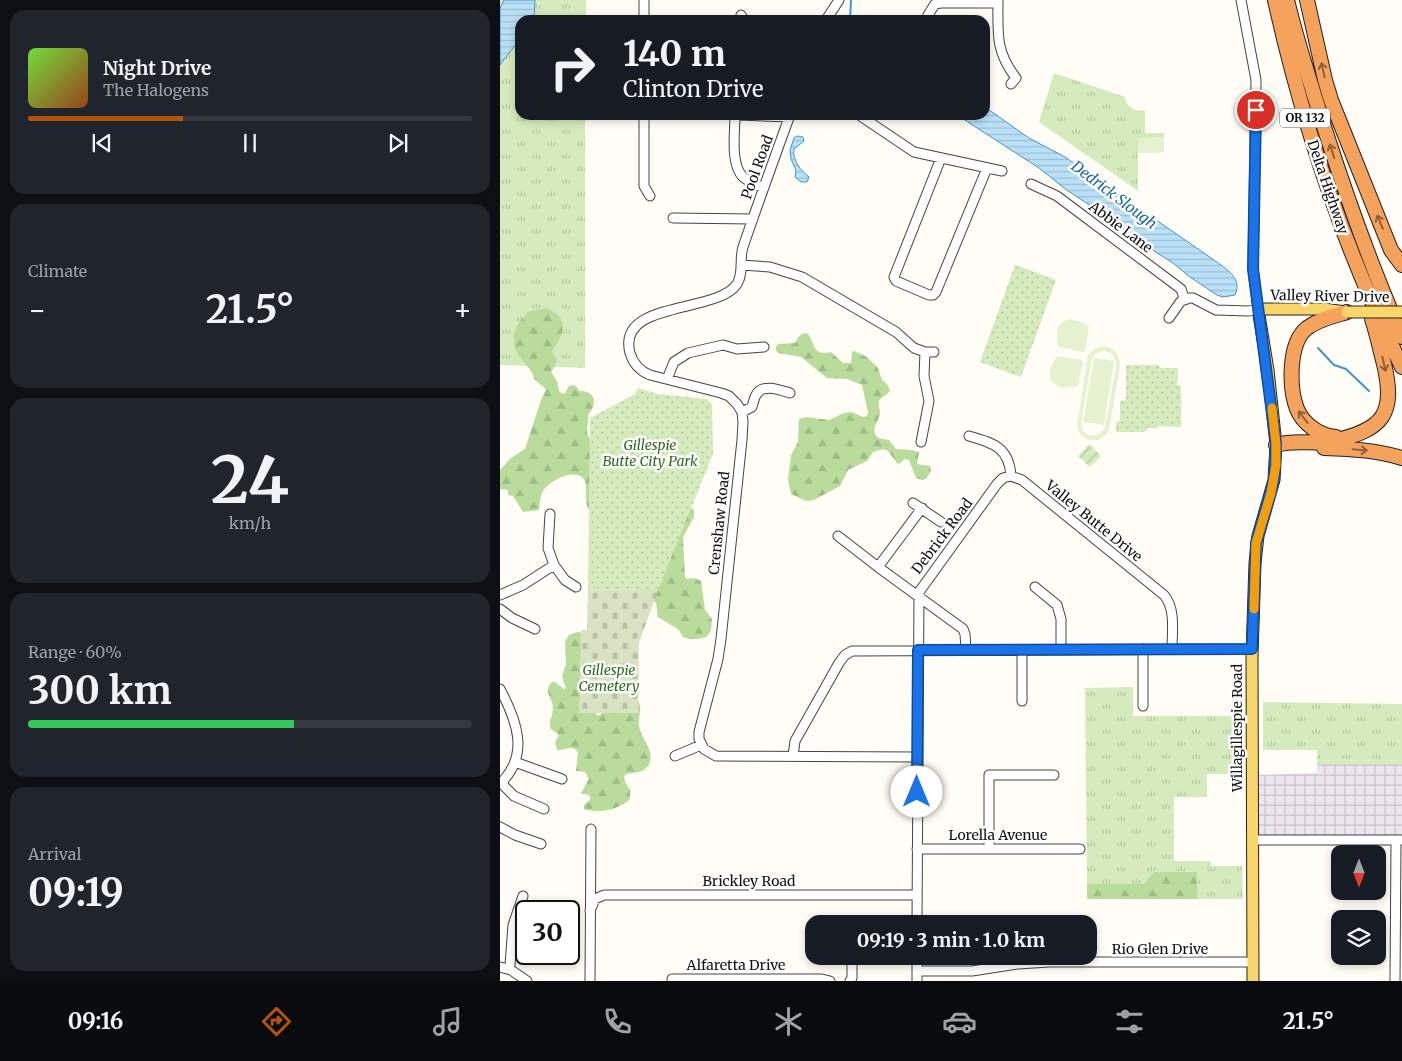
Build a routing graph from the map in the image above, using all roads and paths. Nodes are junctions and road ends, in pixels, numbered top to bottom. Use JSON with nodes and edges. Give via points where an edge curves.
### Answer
{"nodes":[{"id":1,"x":644,"y":0,"type":"edge"},
{"id":2,"x":839,"y":0,"type":"edge"},
{"id":3,"x":1241,"y":0,"type":"edge"},
{"id":4,"x":1274,"y":0,"type":"edge"},
{"id":5,"x":1287,"y":0,"type":"edge"},
{"id":6,"x":1296,"y":0,"type":"edge"},
{"id":7,"x":1307,"y":0,"type":"edge"},
{"id":8,"x":998,"y":1,"type":"edge"},
{"id":9,"x":644,"y":15,"type":"edge"},
{"id":10,"x":829,"y":15,"type":"edge"},
{"id":11,"x":929,"y":15,"type":"edge"},
{"id":12,"x":1011,"y":84,"type":"dead end"},
{"id":13,"x":1313,"y":91,"type":"junction"},
{"id":14,"x":644,"y":120,"type":"edge"},
{"id":15,"x":735,"y":120,"type":"edge"},
{"id":16,"x":789,"y":120,"type":"edge"},
{"id":17,"x":866,"y":120,"type":"edge"},
{"id":18,"x":941,"y":158,"type":"junction"},
{"id":19,"x":987,"y":168,"type":"junction"},
{"id":20,"x":1002,"y":171,"type":"dead end"},
{"id":21,"x":1032,"y":184,"type":"dead end"},
{"id":22,"x":764,"y":188,"type":"junction"},
{"id":23,"x":650,"y":196,"type":"dead end"},
{"id":24,"x":1347,"y":198,"type":"junction"},
{"id":25,"x":673,"y":218,"type":"dead end"},
{"id":26,"x":753,"y":219,"type":"junction"},
{"id":27,"x":1344,"y":234,"type":"junction"},
{"id":28,"x":741,"y":265,"type":"junction"},
{"id":29,"x":1402,"y":265,"type":"edge"},
{"id":30,"x":1187,"y":299,"type":"junction"},
{"id":31,"x":1258,"y":309,"type":"junction"},
{"id":32,"x":1347,"y":312,"type":"junction"},
{"id":33,"x":1402,"y":314,"type":"edge"},
{"id":34,"x":1169,"y":318,"type":"dead end"},
{"id":35,"x":1402,"y":336,"type":"edge"},
{"id":36,"x":764,"y":348,"type":"dead end"},
{"id":37,"x":1402,"y":367,"type":"edge"},
{"id":38,"x":667,"y":379,"type":"junction"},
{"id":39,"x":790,"y":393,"type":"dead end"},
{"id":40,"x":742,"y":412,"type":"junction"},
{"id":41,"x":969,"y":436,"type":"dead end"},
{"id":42,"x":1345,"y":438,"type":"junction"},
{"id":43,"x":921,"y":442,"type":"dead end"},
{"id":44,"x":1276,"y":444,"type":"junction"},
{"id":45,"x":1402,"y":458,"type":"edge"},
{"id":46,"x":1010,"y":476,"type":"junction"},
{"id":47,"x":914,"y":503,"type":"dead end"},
{"id":48,"x":922,"y":508,"type":"junction"},
{"id":49,"x":550,"y":514,"type":"dead end"},
{"id":50,"x":941,"y":522,"type":"dead end"},
{"id":51,"x":838,"y":536,"type":"dead end"},
{"id":52,"x":554,"y":565,"type":"junction"},
{"id":53,"x":878,"y":567,"type":"junction"},
{"id":54,"x":576,"y":587,"type":"dead end"},
{"id":55,"x":1035,"y":587,"type":"dead end"},
{"id":56,"x":500,"y":595,"type":"edge"},
{"id":57,"x":918,"y":596,"type":"junction"},
{"id":58,"x":500,"y":608,"type":"edge"},
{"id":59,"x":535,"y":629,"type":"dead end"},
{"id":60,"x":1172,"y":649,"type":"junction"},
{"id":61,"x":1252,"y":649,"type":"junction"},
{"id":62,"x":918,"y":650,"type":"junction"},
{"id":63,"x":966,"y":650,"type":"junction"},
{"id":64,"x":1022,"y":650,"type":"junction"},
{"id":65,"x":1061,"y":650,"type":"junction"},
{"id":66,"x":1143,"y":650,"type":"junction"},
{"id":67,"x":500,"y":689,"type":"edge"},
{"id":68,"x":1022,"y":701,"type":"dead end"},
{"id":69,"x":1143,"y":706,"type":"dead end"},
{"id":70,"x":701,"y":745,"type":"junction"},
{"id":71,"x":675,"y":756,"type":"dead end"},
{"id":72,"x":793,"y":756,"type":"junction"},
{"id":73,"x":917,"y":757,"type":"junction"},
{"id":74,"x":515,"y":762,"type":"junction"},
{"id":75,"x":1054,"y":775,"type":"dead end"},
{"id":76,"x":562,"y":779,"type":"dead end"},
{"id":77,"x":500,"y":783,"type":"edge"},
{"id":78,"x":544,"y":809,"type":"dead end"},
{"id":79,"x":500,"y":827,"type":"edge"},
{"id":80,"x":591,"y":829,"type":"dead end"},
{"id":81,"x":1252,"y":840,"type":"junction"},
{"id":82,"x":1399,"y":840,"type":"edge"},
{"id":83,"x":541,"y":844,"type":"dead end"},
{"id":84,"x":989,"y":848,"type":"junction"},
{"id":85,"x":917,"y":849,"type":"junction"},
{"id":86,"x":1080,"y":849,"type":"dead end"},
{"id":87,"x":917,"y":895,"type":"junction"},
{"id":88,"x":523,"y":896,"type":"dead end"},
{"id":89,"x":590,"y":911,"type":"junction"},
{"id":90,"x":917,"y":915,"type":"edge"},
{"id":91,"x":1253,"y":962,"type":"junction"},
{"id":92,"x":852,"y":965,"type":"edge"},
{"id":93,"x":504,"y":968,"type":"edge"},
{"id":94,"x":917,"y":976,"type":"edge"},
{"id":95,"x":672,"y":979,"type":"dead end"},
{"id":96,"x":527,"y":981,"type":"edge"},
{"id":97,"x":590,"y":981,"type":"edge"},
{"id":98,"x":830,"y":981,"type":"edge"},
{"id":99,"x":850,"y":981,"type":"edge"},
{"id":100,"x":1252,"y":981,"type":"edge"},
{"id":101,"x":1395,"y":981,"type":"edge"}],
"edges":[{"from":1,"to":9,"type":"street"},
{"from":2,"to":10,"type":"street"},
{"from":3,"to":31,"type":"street","name":"Willagillespie Road","via":[[1256,80],[1253,269]]},
{"from":4,"to":27,"type":"highway","name":"Delta Highway","number":"OR 132","via":[[1300,105]]},
{"from":5,"to":13,"type":"highway"},
{"from":6,"to":13,"type":"highway"},
{"from":29,"to":7,"type":"highway","one_way":true,"via":[[1391,250],[1338,120],[1325,80]]},
{"from":8,"to":11,"type":"street","via":[[938,3]]},
{"from":8,"to":12,"type":"street","via":[[999,46],[1016,78]]},
{"from":24,"to":13,"type":"highway","name":"Delta Highway","number":"OR 132","one_way":true},
{"from":14,"to":23,"type":"street","via":[[644,186]]},
{"from":15,"to":22,"type":"street","via":[[737,167],[747,180]]},
{"from":16,"to":22,"type":"street","name":"Pool Road"},
{"from":17,"to":18,"type":"street","via":[[914,152]]},
{"from":18,"to":19,"type":"street"},
{"from":18,"to":19,"type":"street","via":[[894,277],[896,281],[929,295],[936,292]]},
{"from":19,"to":20,"type":"street"},
{"from":21,"to":30,"type":"street","name":"Abbie Lane","via":[[1057,196],[1181,289]]},
{"from":22,"to":26,"type":"street","name":"Pool Road"},
{"from":24,"to":33,"type":"highway"},
{"from":24,"to":35,"type":"highway","name":"Delta Highway","number":"OR 132"},
{"from":25,"to":26,"type":"street"},
{"from":26,"to":28,"type":"street","name":"Pool Road","via":[[742,250]]},
{"from":27,"to":37,"type":"highway","name":"Delta Highway","number":"OR 132"},
{"from":27,"to":42,"type":"highway","one_way":true,"via":[[1376,332],[1389,393],[1382,417],[1363,433]]},
{"from":28,"to":38,"type":"street","via":[[738,282],[725,294],[647,318],[633,330],[629,346],[635,363],[646,373]]},
{"from":28,"to":43,"type":"street","via":[[770,267],[802,277],[896,332],[914,348],[930,352],[924,376],[929,402]]},
{"from":30,"to":31,"type":"street","name":"Abbie Lane","via":[[1194,298],[1216,310]]},
{"from":30,"to":34,"type":"street","via":[[1181,301]]},
{"from":31,"to":32,"type":"main road","name":"Valley River Drive"},
{"from":31,"to":44,"type":"main road","name":"Willagillespie Road"},
{"from":32,"to":33,"type":"main road","name":"Valley River Drive","bridge":true},
{"from":42,"to":32,"type":"highway","one_way":true,"via":[[1318,432],[1304,420],[1297,410],[1292,366],[1299,337],[1308,328]]},
{"from":36,"to":38,"type":"street","via":[[737,349],[723,345],[688,353],[674,362]]},
{"from":38,"to":40,"type":"street","via":[[725,394]]},
{"from":39,"to":40,"type":"street","via":[[762,390],[756,394],[752,407]]},
{"from":40,"to":70,"type":"street","name":"Crenshaw Road","via":[[721,639],[700,724]]},
{"from":41,"to":46,"type":"street","via":[[1001,450],[1009,462]]},
{"from":42,"to":44,"type":"highway","via":[[1332,442],[1289,441]]},
{"from":44,"to":45,"type":"highway","one_way":true,"via":[[1359,449]]},
{"from":44,"to":61,"type":"main road","name":"Willagillespie Road","via":[[1274,480],[1256,543]]},
{"from":46,"to":57,"type":"street","name":"Debrick Road","via":[[1000,480],[920,588]]},
{"from":46,"to":60,"type":"street","name":"Valley Butte Drive","via":[[1022,480],[1164,594],[1172,610]]},
{"from":47,"to":48,"type":"street"},
{"from":48,"to":50,"type":"street"},
{"from":48,"to":53,"type":"street"},
{"from":49,"to":52,"type":"street","via":[[548,548]]},
{"from":51,"to":53,"type":"street"},
{"from":52,"to":54,"type":"street","via":[[565,580]]},
{"from":52,"to":56,"type":"street"},
{"from":53,"to":57,"type":"street"},
{"from":55,"to":65,"type":"street","via":[[1057,605],[1061,619]]},
{"from":57,"to":62,"type":"street","name":"Debrick Road"},
{"from":57,"to":63,"type":"street","via":[[963,628]]},
{"from":58,"to":59,"type":"street"},
{"from":60,"to":61,"type":"street"},
{"from":60,"to":66,"type":"street"},
{"from":61,"to":81,"type":"main road","name":"Willagillespie Road"},
{"from":62,"to":63,"type":"street"},
{"from":62,"to":72,"type":"street","via":[[858,650],[845,655],[795,741]]},
{"from":62,"to":73,"type":"street","name":"Debrick Road"},
{"from":63,"to":64,"type":"street"},
{"from":64,"to":65,"type":"street"},
{"from":64,"to":68,"type":"street"},
{"from":65,"to":66,"type":"street"},
{"from":66,"to":69,"type":"street"},
{"from":67,"to":74,"type":"street","via":[[516,728]]},
{"from":70,"to":71,"type":"street"},
{"from":70,"to":72,"type":"street","via":[[716,756]]},
{"from":72,"to":73,"type":"street"},
{"from":73,"to":85,"type":"street","name":"Debrick Road"},
{"from":74,"to":76,"type":"street"},
{"from":74,"to":77,"type":"street"},
{"from":75,"to":84,"type":"street","via":[[989,775]]},
{"from":77,"to":78,"type":"street","via":[[514,796]]},
{"from":79,"to":83,"type":"street"},
{"from":80,"to":89,"type":"street"},
{"from":81,"to":82,"type":"street"},
{"from":81,"to":91,"type":"main road","name":"Willagillespie Road"},
{"from":82,"to":101,"type":"street"},
{"from":84,"to":85,"type":"street","name":"Lorella Avenue"},
{"from":84,"to":86,"type":"street","name":"Lorella Avenue"},
{"from":85,"to":87,"type":"street","name":"Debrick Road"},
{"from":87,"to":89,"type":"street","name":"Brickley Road","via":[[604,895],[595,899]]},
{"from":87,"to":90,"type":"street","name":"Debrick Road"},
{"from":88,"to":93,"type":"street","via":[[514,922],[510,963]]},
{"from":89,"to":97,"type":"street"},
{"from":91,"to":94,"type":"street","name":"Rio Glen Drive","via":[[1049,962]]},
{"from":91,"to":100,"type":"main road","name":"Willagillespie Road"},
{"from":92,"to":99,"type":"street"},
{"from":93,"to":96,"type":"street"},
{"from":95,"to":98,"type":"street","name":"Alfaretta Drive"}]}
